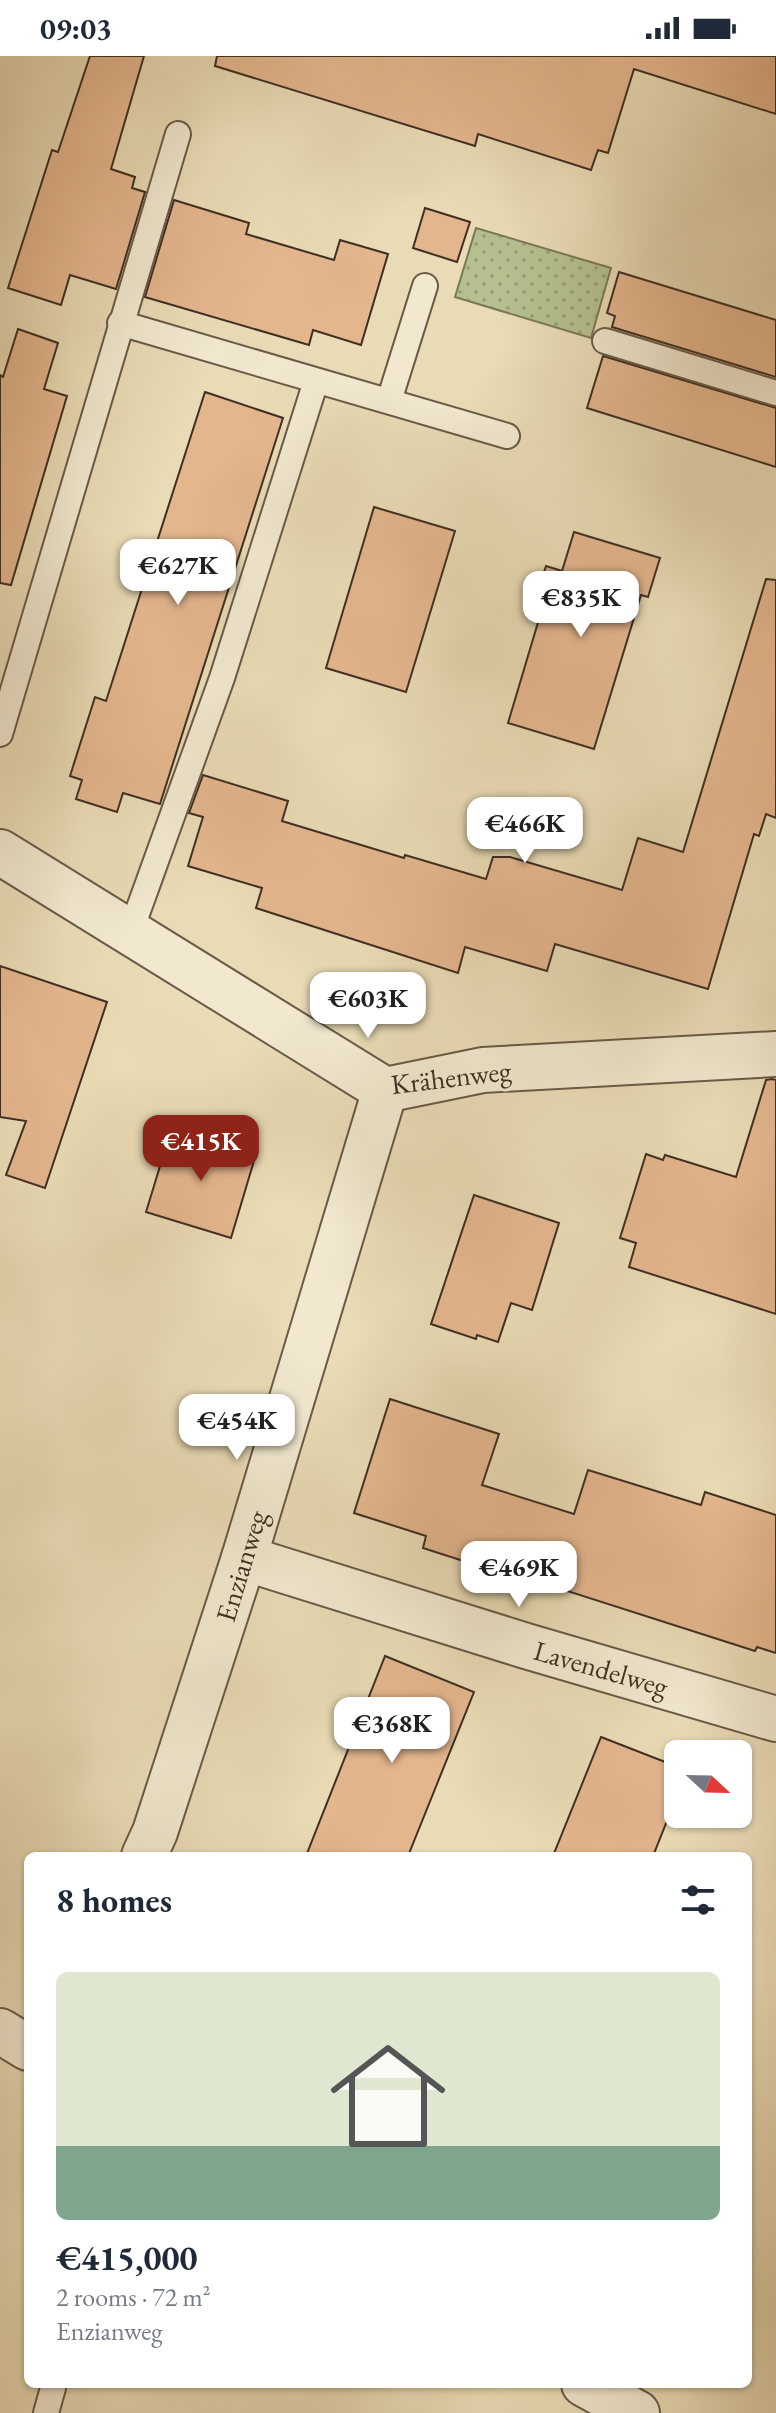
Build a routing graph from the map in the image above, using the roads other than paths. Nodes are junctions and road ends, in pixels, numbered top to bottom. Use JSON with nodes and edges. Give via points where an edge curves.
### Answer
{"nodes":[{"id":1,"x":178,"y":134,"type":"dead end"},
{"id":2,"x":425,"y":286,"type":"dead end"},
{"id":3,"x":120,"y":323,"type":"junction"},
{"id":4,"x":605,"y":341,"type":"dead end"},
{"id":5,"x":316,"y":381,"type":"junction"},
{"id":6,"x":776,"y":393,"type":"edge"},
{"id":7,"x":389,"y":401,"type":"junction"},
{"id":8,"x":507,"y":436,"type":"dead end"},
{"id":9,"x":0,"y":734,"type":"edge"},
{"id":10,"x":0,"y":852,"type":"edge"},
{"id":11,"x":130,"y":933,"type":"junction"},
{"id":12,"x":776,"y":1054,"type":"edge"},
{"id":13,"x":385,"y":1090,"type":"junction"},
{"id":14,"x":244,"y":1558,"type":"junction"},
{"id":15,"x":776,"y":1719,"type":"edge"},
{"id":16,"x":146,"y":1852,"type":"edge"},
{"id":17,"x":0,"y":2031,"type":"edge"},
{"id":18,"x":24,"y":2046,"type":"edge"},
{"id":19,"x":53,"y":2388,"type":"dead end"},
{"id":20,"x":591,"y":2388,"type":"edge"},
{"id":21,"x":46,"y":2413,"type":"edge"},
{"id":22,"x":637,"y":2413,"type":"edge"}],
"edges":[{"from":1,"to":3,"type":"lane"},
{"from":2,"to":7,"type":"lane"},
{"from":3,"to":5,"type":"lane"},
{"from":3,"to":9,"type":"lane"},
{"from":4,"to":6,"type":"lane"},
{"from":5,"to":7,"type":"lane"},
{"from":5,"to":11,"type":"lane","via":[[222,678]]},
{"from":7,"to":8,"type":"lane"},
{"from":10,"to":11,"type":"street","name":"Krähenweg"},
{"from":11,"to":13,"type":"street","name":"Krähenweg"},
{"from":12,"to":13,"type":"street","name":"Krähenweg","via":[[483,1070]]},
{"from":13,"to":14,"type":"street","name":"Enzianweg"},
{"from":14,"to":15,"type":"street","name":"Lavendelweg"},
{"from":14,"to":16,"type":"street","name":"Enzianweg"},
{"from":17,"to":18,"type":"street"},
{"from":19,"to":21,"type":"lane"},
{"from":20,"to":22,"type":"street"}]}
